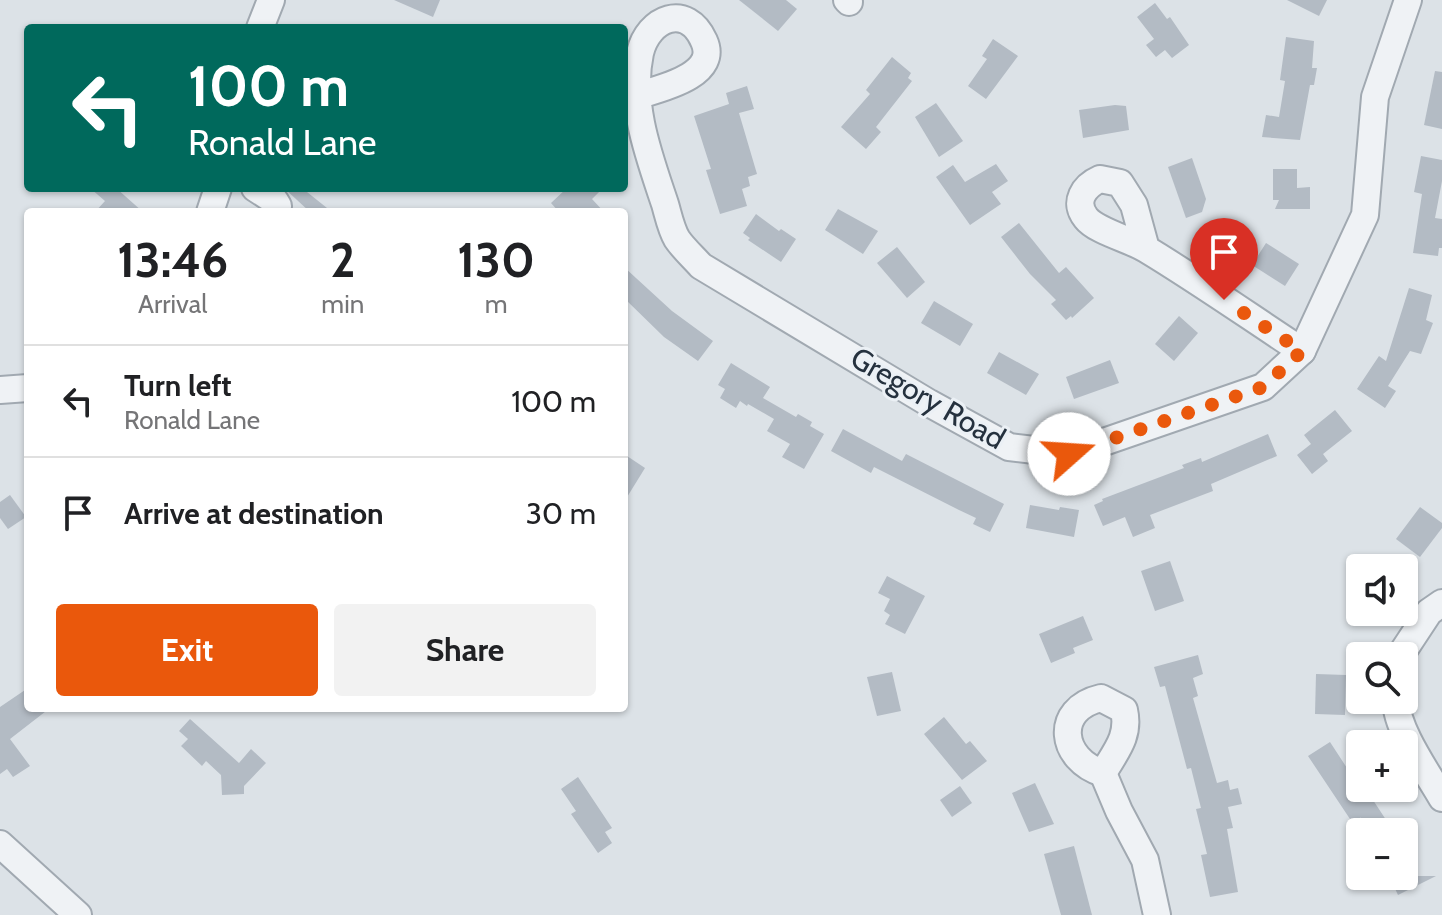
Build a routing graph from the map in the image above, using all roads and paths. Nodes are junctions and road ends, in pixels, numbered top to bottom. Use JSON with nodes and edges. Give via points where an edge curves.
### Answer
{"nodes":[{"id":1,"x":271,"y":0,"type":"edge"},
{"id":2,"x":1408,"y":0,"type":"edge"},
{"id":3,"x":262,"y":24,"type":"edge"},
{"id":4,"x":636,"y":96,"type":"dead end"},
{"id":5,"x":261,"y":192,"type":"edge"},
{"id":6,"x":278,"y":208,"type":"edge"},
{"id":7,"x":1146,"y":249,"type":"dead end"},
{"id":8,"x":1302,"y":351,"type":"junction"},
{"id":9,"x":24,"y":388,"type":"edge"},
{"id":10,"x":0,"y":390,"type":"edge"},
{"id":11,"x":1442,"y":603,"type":"edge"},
{"id":12,"x":1409,"y":642,"type":"edge"},
{"id":13,"x":1397,"y":714,"type":"edge"},
{"id":14,"x":1103,"y":773,"type":"dead end"},
{"id":15,"x":1442,"y":798,"type":"edge"},
{"id":16,"x":0,"y":844,"type":"edge"},
{"id":17,"x":78,"y":915,"type":"edge"},
{"id":18,"x":1157,"y":915,"type":"edge"}],
"edges":[{"from":1,"to":3,"type":"street"},
{"from":2,"to":8,"type":"street","name":"Gregory Road","via":[[1375,97],[1365,215]]},
{"from":4,"to":8,"type":"street","name":"Gregory Road","via":[[648,154],[676,238],[701,266],[1009,447],[1069,454],[1263,387]]},
{"from":5,"to":6,"type":"street"},
{"from":7,"to":8,"type":"street"},
{"from":9,"to":10,"type":"street"},
{"from":11,"to":12,"type":"street","via":[[1429,612]]},
{"from":13,"to":15,"type":"street"},
{"from":14,"to":18,"type":"street","via":[[1145,860]]},
{"from":16,"to":17,"type":"street"}]}
